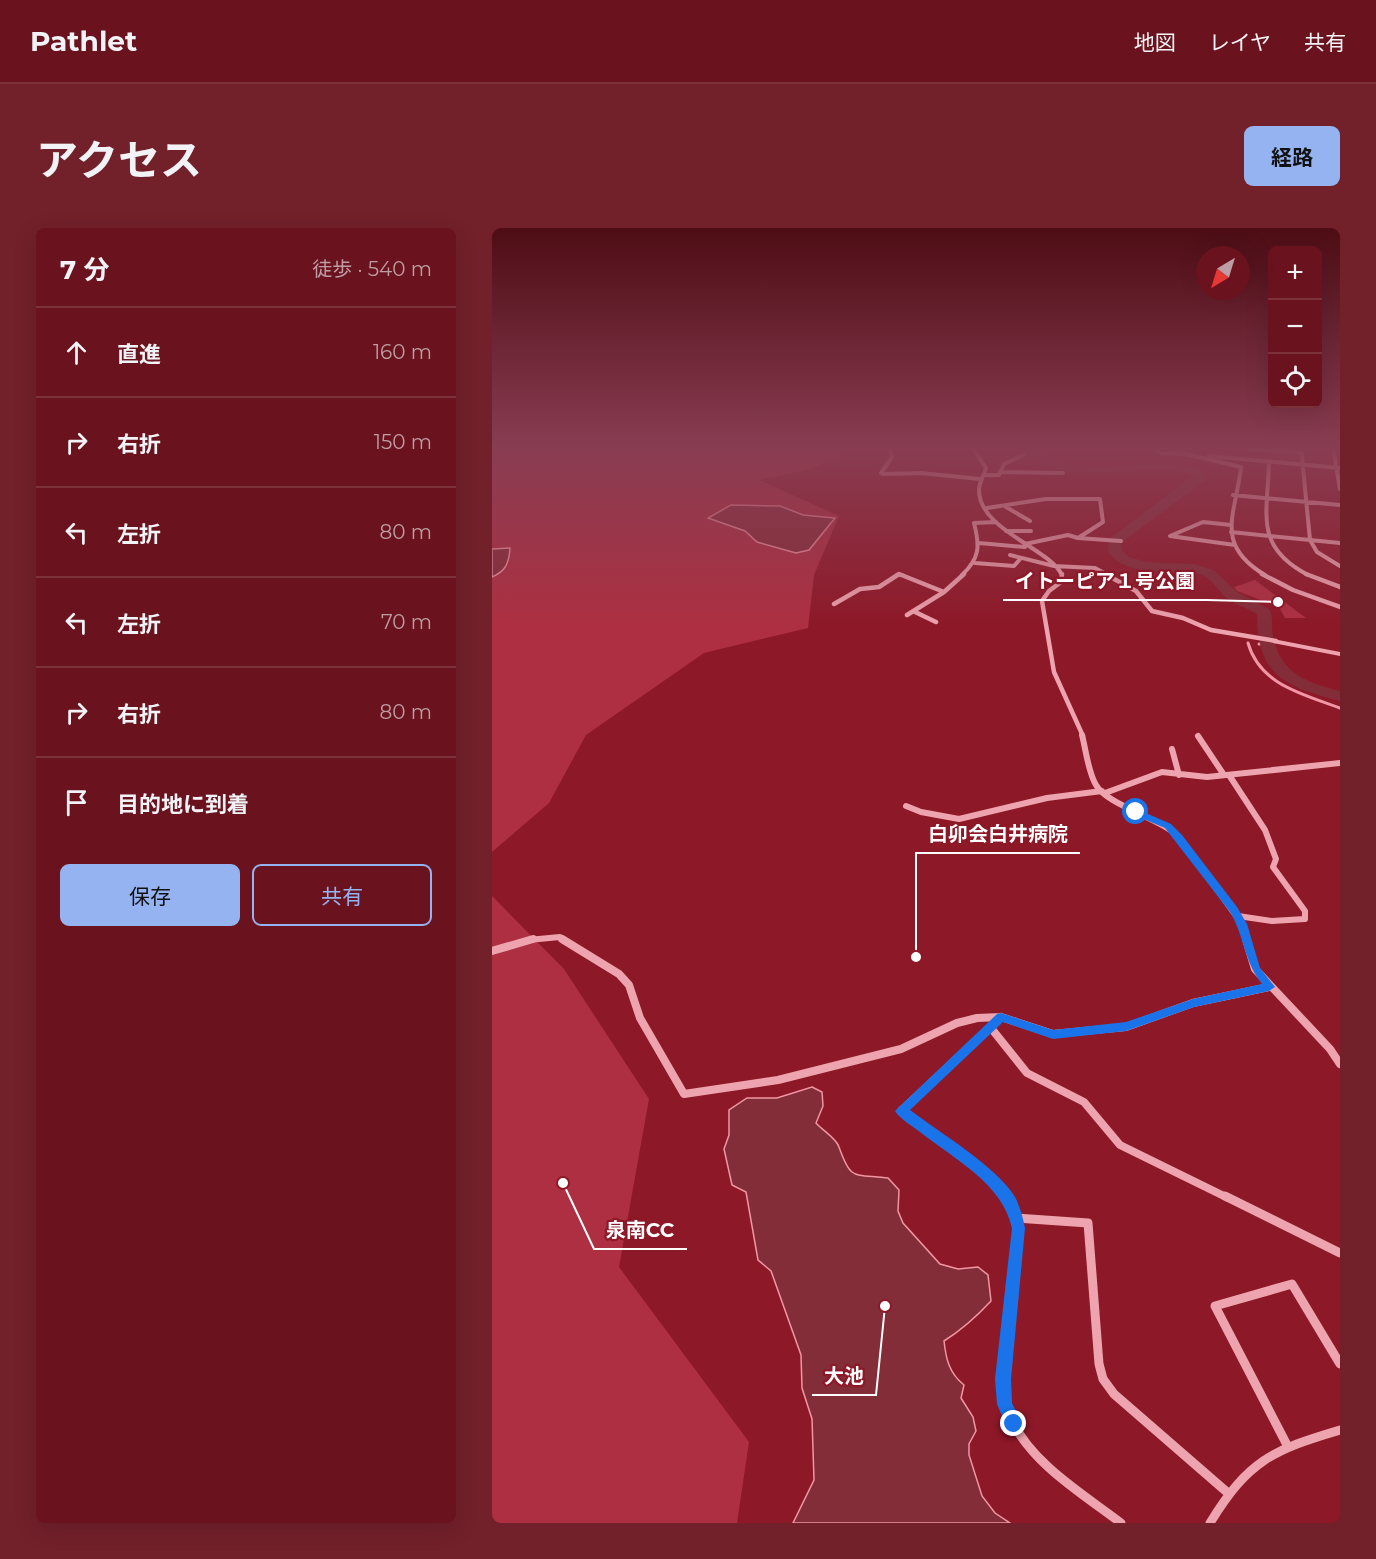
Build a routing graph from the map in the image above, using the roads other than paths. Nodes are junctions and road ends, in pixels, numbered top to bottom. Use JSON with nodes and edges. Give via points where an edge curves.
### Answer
{"nodes":[{"id":1,"x":998,"y":507,"type":"edge"},
{"id":2,"x":1006,"y":507,"type":"edge"},
{"id":3,"x":1101,"y":507,"type":"edge"},
{"id":4,"x":1232,"y":507,"type":"edge"},
{"id":5,"x":1270,"y":507,"type":"edge"},
{"id":6,"x":1307,"y":507,"type":"edge"},
{"id":7,"x":987,"y":508,"type":"joint"},
{"id":8,"x":1030,"y":521,"type":"dead end"},
{"id":9,"x":996,"y":522,"type":"junction"},
{"id":10,"x":1231,"y":525,"type":"junction"},
{"id":11,"x":1006,"y":531,"type":"junction"},
{"id":12,"x":1031,"y":531,"type":"dead end"},
{"id":13,"x":1231,"y":532,"type":"junction"},
{"id":14,"x":1269,"y":536,"type":"junction"},
{"id":15,"x":1078,"y":538,"type":"junction"},
{"id":16,"x":1310,"y":540,"type":"junction"},
{"id":17,"x":1121,"y":542,"type":"dead end"},
{"id":18,"x":979,"y":543,"type":"junction"},
{"id":19,"x":1340,"y":543,"type":"edge"},
{"id":20,"x":1235,"y":545,"type":"junction"},
{"id":21,"x":1027,"y":546,"type":"junction"},
{"id":22,"x":1010,"y":555,"type":"dead end"},
{"id":23,"x":1021,"y":558,"type":"junction"},
{"id":24,"x":975,"y":563,"type":"junction"},
{"id":25,"x":1054,"y":566,"type":"junction"},
{"id":26,"x":1340,"y":566,"type":"edge"},
{"id":27,"x":1340,"y":587,"type":"edge"},
{"id":28,"x":944,"y":592,"type":"junction"},
{"id":29,"x":834,"y":604,"type":"dead end"},
{"id":30,"x":1340,"y":606,"type":"edge"},
{"id":31,"x":913,"y":611,"type":"junction"},
{"id":32,"x":907,"y":615,"type":"dead end"},
{"id":33,"x":936,"y":622,"type":"dead end"},
{"id":34,"x":1276,"y":641,"type":"joint"},
{"id":35,"x":1340,"y":654,"type":"edge"},
{"id":36,"x":1198,"y":736,"type":"dead end"},
{"id":37,"x":1172,"y":749,"type":"dead end"},
{"id":38,"x":1340,"y":763,"type":"edge"},
{"id":39,"x":1179,"y":775,"type":"junction"},
{"id":40,"x":1227,"y":775,"type":"junction"},
{"id":41,"x":1103,"y":792,"type":"junction"},
{"id":42,"x":906,"y":806,"type":"dead end"},
{"id":43,"x":1238,"y":916,"type":"junction"},
{"id":44,"x":492,"y":951,"type":"edge"},
{"id":45,"x":1269,"y":987,"type":"junction"},
{"id":46,"x":1001,"y":1017,"type":"junction"},
{"id":47,"x":991,"y":1028,"type":"junction"},
{"id":48,"x":1340,"y":1064,"type":"edge"},
{"id":49,"x":1016,"y":1218,"type":"junction"},
{"id":50,"x":1340,"y":1253,"type":"edge"},
{"id":51,"x":1340,"y":1365,"type":"edge"},
{"id":52,"x":1340,"y":1430,"type":"edge"},
{"id":53,"x":1287,"y":1445,"type":"junction"},
{"id":54,"x":1227,"y":1493,"type":"junction"},
{"id":55,"x":1121,"y":1523,"type":"edge"},
{"id":56,"x":1210,"y":1523,"type":"edge"}],
"edges":[{"from":1,"to":7,"type":"street"},
{"from":2,"to":8,"type":"street"},
{"from":3,"to":15,"type":"street","via":[[1103,522]]},
{"from":4,"to":10,"type":"street"},
{"from":5,"to":14,"type":"street"},
{"from":6,"to":16,"type":"street"},
{"from":7,"to":9,"type":"street"},
{"from":9,"to":11,"type":"street"},
{"from":9,"to":18,"type":"street","via":[[974,523]]},
{"from":10,"to":13,"type":"street"},
{"from":10,"to":20,"type":"street","via":[[1203,522],[1170,536]]},
{"from":11,"to":12,"type":"street"},
{"from":11,"to":21,"type":"street"},
{"from":13,"to":14,"type":"street"},
{"from":13,"to":20,"type":"street"},
{"from":14,"to":16,"type":"street"},
{"from":14,"to":27,"type":"street","via":[[1275,549],[1291,564]]},
{"from":15,"to":17,"type":"street"},
{"from":15,"to":21,"type":"street","via":[[1068,535]]},
{"from":16,"to":19,"type":"street"},
{"from":16,"to":26,"type":"street","via":[[1317,552]]},
{"from":18,"to":21,"type":"street"},
{"from":18,"to":24,"type":"street"},
{"from":20,"to":30,"type":"street","via":[[1264,575],[1305,595]]},
{"from":21,"to":25,"type":"street"},
{"from":22,"to":23,"type":"street"},
{"from":23,"to":24,"type":"street","via":[[1014,566]]},
{"from":23,"to":25,"type":"street"},
{"from":24,"to":28,"type":"street"},
{"from":25,"to":34,"type":"street","via":[[1095,568],[1136,591],[1152,611],[1211,630]]},
{"from":25,"to":41,"type":"street","via":[[1063,578],[1042,601],[1054,672],[1080,726],[1096,786]]},
{"from":28,"to":29,"type":"street","via":[[899,574],[879,587],[860,589]]},
{"from":28,"to":31,"type":"street"},
{"from":31,"to":32,"type":"street"},
{"from":31,"to":33,"type":"street"},
{"from":34,"to":35,"type":"street"},
{"from":36,"to":40,"type":"street"},
{"from":37,"to":39,"type":"street"},
{"from":38,"to":40,"type":"street"},
{"from":39,"to":40,"type":"street"},
{"from":39,"to":41,"type":"street","via":[[1161,772]]},
{"from":40,"to":43,"type":"street","via":[[1264,830],[1276,860],[1273,867],[1305,911],[1305,919],[1272,921]]},
{"from":41,"to":42,"type":"street","via":[[1066,795],[959,819]]},
{"from":41,"to":43,"type":"street","via":[[1168,826]]},
{"from":43,"to":45,"type":"street","via":[[1256,969]]},
{"from":44,"to":46,"type":"street","via":[[535,938],[560,937],[619,974],[629,985],[640,1018],[684,1094],[778,1080],[840,1065],[901,1049],[957,1023]]},
{"from":45,"to":46,"type":"street","via":[[1193,1003],[1126,1027],[1053,1034]]},
{"from":45,"to":48,"type":"street"},
{"from":46,"to":47,"type":"street"},
{"from":47,"to":49,"type":"street","via":[[901,1111],[996,1183],[1010,1201]]},
{"from":47,"to":50,"type":"street","via":[[1024,1070],[1087,1104],[1120,1145]]},
{"from":49,"to":54,"type":"street","via":[[1088,1223],[1103,1379],[1114,1394]]},
{"from":49,"to":55,"type":"street","via":[[1003,1379],[1005,1404],[1030,1448]]},
{"from":51,"to":53,"type":"street","via":[[1292,1284],[1215,1306]]},
{"from":52,"to":53,"type":"street"},
{"from":53,"to":54,"type":"street","via":[[1253,1464]]},
{"from":54,"to":56,"type":"street"}]}
